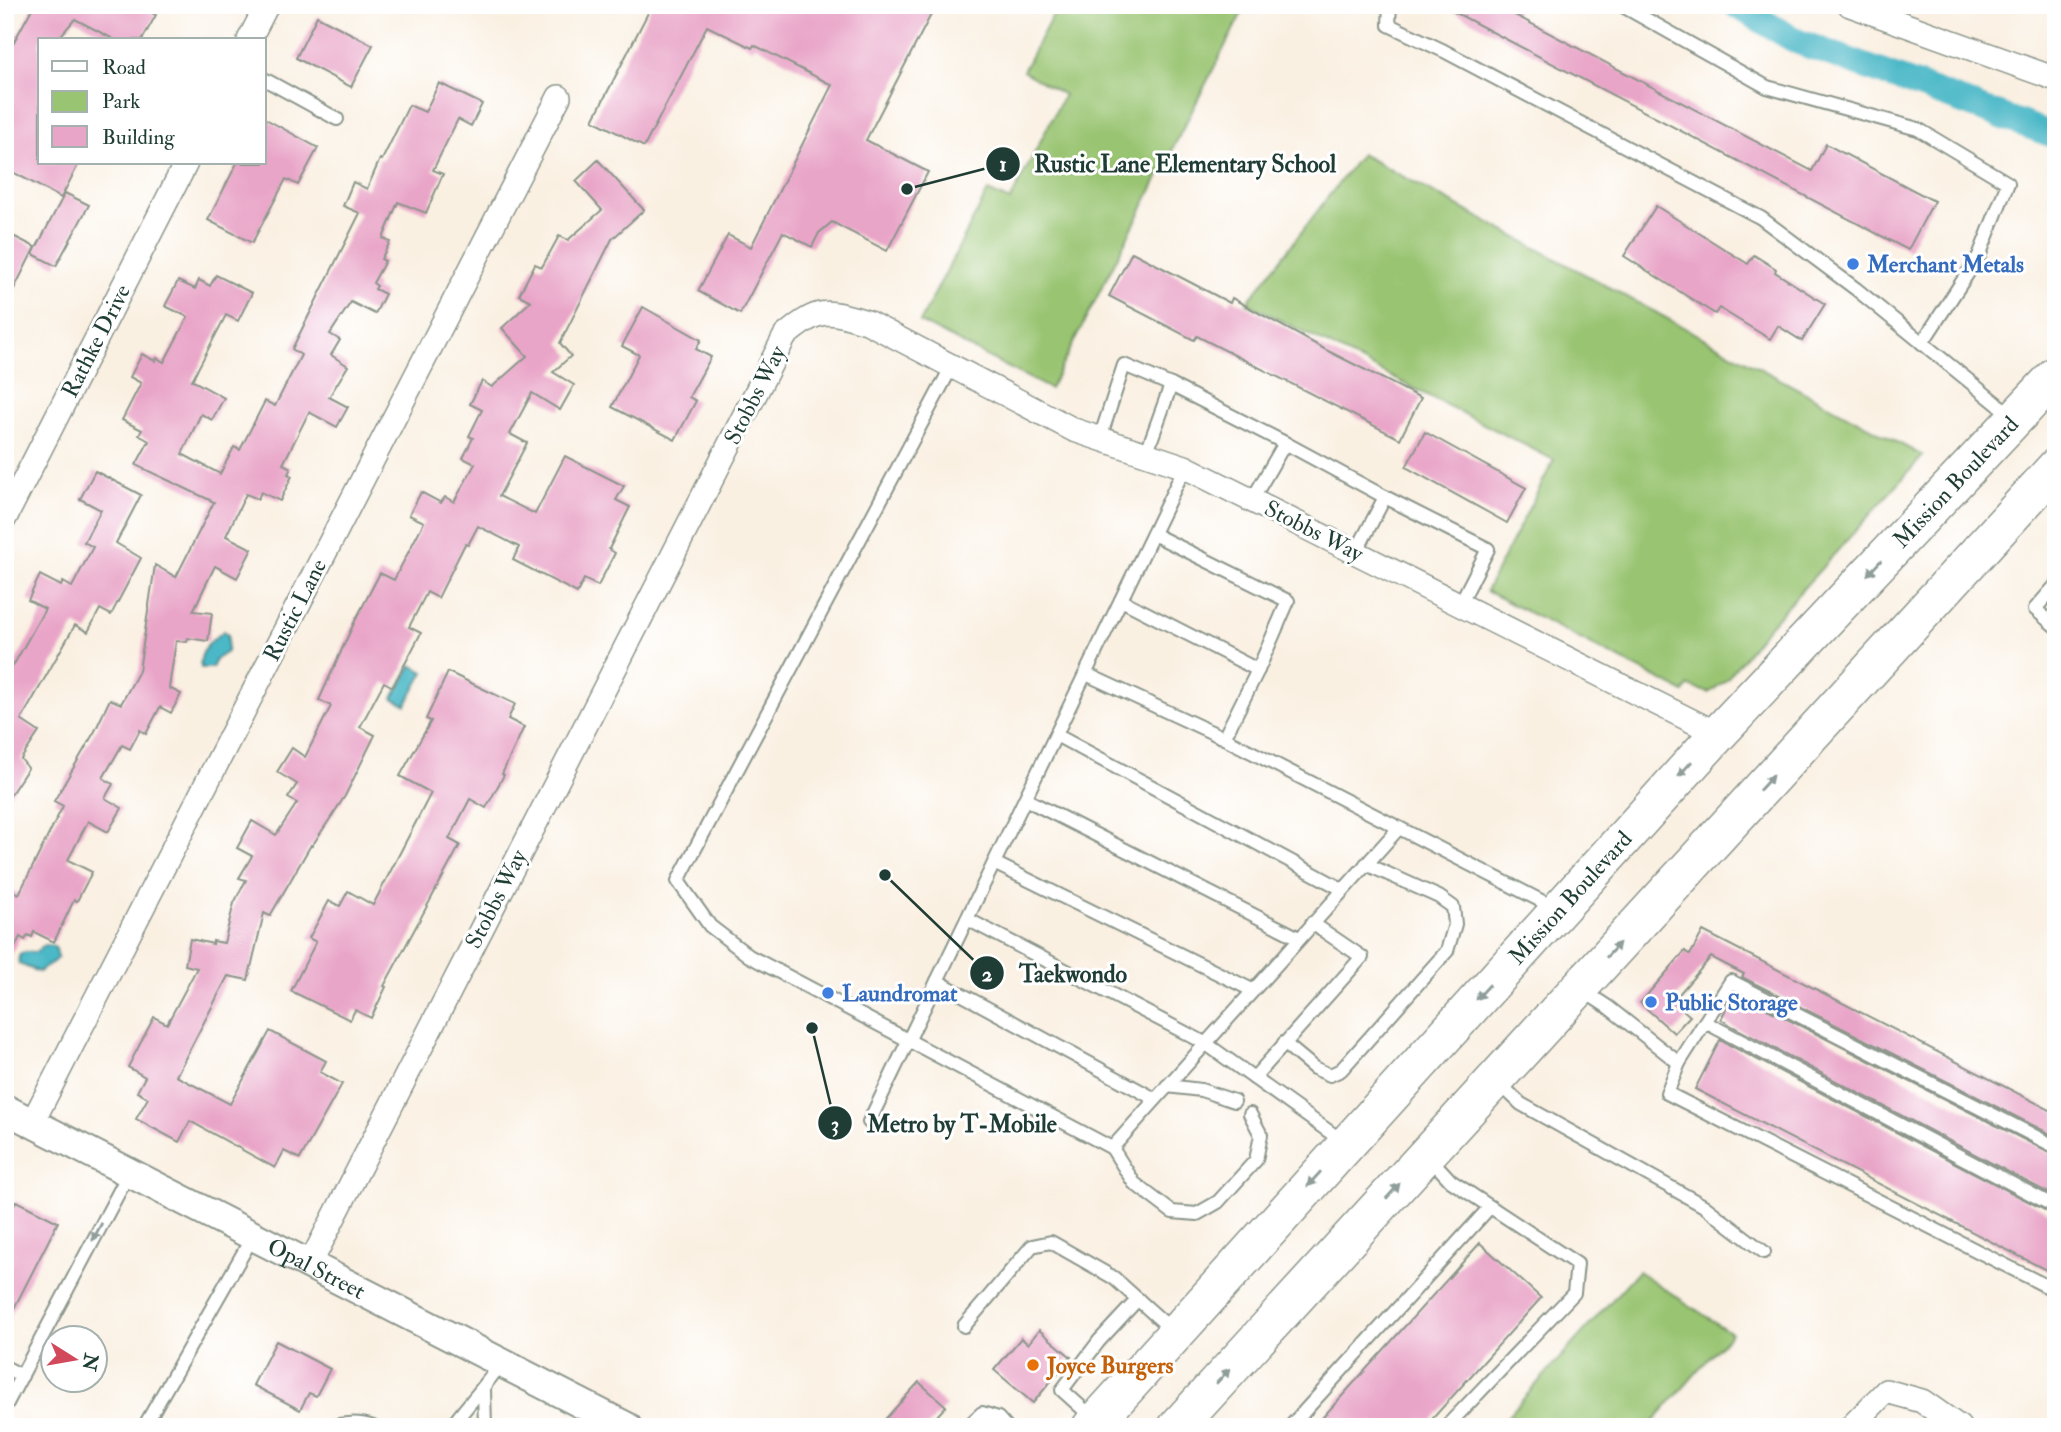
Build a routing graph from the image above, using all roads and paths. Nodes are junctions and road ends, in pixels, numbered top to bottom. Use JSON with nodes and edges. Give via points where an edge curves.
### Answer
{"nodes":[{"id":1,"x":267,"y":5,"type":"edge"},
{"id":2,"x":1390,"y":5,"type":"edge"},
{"id":3,"x":1621,"y":5,"type":"edge"},
{"id":4,"x":1860,"y":7,"type":"edge"},
{"id":5,"x":250,"y":38,"type":"edge"},
{"id":6,"x":2056,"y":79,"type":"edge"},
{"id":7,"x":266,"y":80,"type":"edge"},
{"id":8,"x":559,"y":97,"type":"dead end"},
{"id":9,"x":337,"y":119,"type":"dead end"},
{"id":10,"x":185,"y":164,"type":"edge"},
{"id":11,"x":1922,"y":343,"type":"junction"},
{"id":12,"x":952,"y":366,"type":"junction"},
{"id":13,"x":2056,"y":376,"type":"edge"},
{"id":14,"x":1171,"y":385,"type":"junction"},
{"id":15,"x":2015,"y":419,"type":"junction"},
{"id":16,"x":1100,"y":438,"type":"junction"},
{"id":17,"x":1285,"y":443,"type":"junction"},
{"id":18,"x":1146,"y":454,"type":"junction"},
{"id":19,"x":1185,"y":467,"type":"junction"},
{"id":20,"x":2056,"y":467,"type":"edge"},
{"id":21,"x":1385,"y":497,"type":"junction"},
{"id":22,"x":1252,"y":500,"type":"junction"},
{"id":23,"x":5,"y":518,"type":"edge"},
{"id":24,"x":1153,"y":534,"type":"junction"},
{"id":25,"x":1356,"y":552,"type":"junction"},
{"id":26,"x":2056,"y":585,"type":"edge"},
{"id":27,"x":1121,"y":600,"type":"junction"},
{"id":28,"x":1460,"y":604,"type":"junction"},
{"id":29,"x":2056,"y":626,"type":"edge"},
{"id":30,"x":1258,"y":670,"type":"junction"},
{"id":31,"x":1086,"y":674,"type":"junction"},
{"id":32,"x":1718,"y":734,"type":"junction"},
{"id":33,"x":1056,"y":735,"type":"junction"},
{"id":34,"x":1224,"y":738,"type":"junction"},
{"id":35,"x":1025,"y":799,"type":"junction"},
{"id":36,"x":1399,"y":828,"type":"junction"},
{"id":37,"x":994,"y":863,"type":"junction"},
{"id":38,"x":1366,"y":864,"type":"junction"},
{"id":39,"x":1342,"y":889,"type":"junction"},
{"id":40,"x":1558,"y":909,"type":"junction"},
{"id":41,"x":967,"y":919,"type":"junction"},
{"id":42,"x":1312,"y":923,"type":"junction"},
{"id":43,"x":1299,"y":938,"type":"junction"},
{"id":44,"x":937,"y":981,"type":"junction"},
{"id":45,"x":1579,"y":988,"type":"junction"},
{"id":46,"x":1252,"y":990,"type":"junction"},
{"id":47,"x":1705,"y":1022,"type":"junction"},
{"id":48,"x":909,"y":1039,"type":"junction"},
{"id":49,"x":1205,"y":1043,"type":"junction"},
{"id":50,"x":1284,"y":1043,"type":"junction"},
{"id":51,"x":1679,"y":1063,"type":"junction"},
{"id":52,"x":1254,"y":1078,"type":"junction"},
{"id":53,"x":1495,"y":1079,"type":"junction"},
{"id":54,"x":1167,"y":1086,"type":"junction"},
{"id":55,"x":1155,"y":1100,"type":"junction"},
{"id":56,"x":1234,"y":1101,"type":"dead end"},
{"id":57,"x":5,"y":1109,"type":"edge"},
{"id":58,"x":1250,"y":1114,"type":"dead end"},
{"id":59,"x":869,"y":1122,"type":"dead end"},
{"id":60,"x":32,"y":1123,"type":"junction"},
{"id":61,"x":1346,"y":1143,"type":"junction"},
{"id":62,"x":1112,"y":1147,"type":"junction"},
{"id":63,"x":2056,"y":1147,"type":"edge"},
{"id":64,"x":1426,"y":1155,"type":"junction"},
{"id":65,"x":129,"y":1172,"type":"junction"},
{"id":66,"x":1490,"y":1207,"type":"junction"},
{"id":67,"x":2056,"y":1207,"type":"edge"},
{"id":68,"x":253,"y":1236,"type":"junction"},
{"id":69,"x":1764,"y":1252,"type":"dead end"},
{"id":70,"x":310,"y":1264,"type":"junction"},
{"id":71,"x":2056,"y":1291,"type":"edge"},
{"id":72,"x":1138,"y":1299,"type":"junction"},
{"id":73,"x":964,"y":1326,"type":"dead end"},
{"id":74,"x":1174,"y":1333,"type":"junction"},
{"id":75,"x":501,"y":1363,"type":"junction"},
{"id":76,"x":5,"y":1367,"type":"edge"},
{"id":77,"x":22,"y":1376,"type":"junction"},
{"id":78,"x":484,"y":1390,"type":"junction"},
{"id":79,"x":5,"y":1407,"type":"edge"},
{"id":80,"x":1189,"y":1419,"type":"edge"},
{"id":81,"x":1093,"y":1424,"type":"edge"},
{"id":82,"x":144,"y":1427,"type":"edge"},
{"id":83,"x":330,"y":1427,"type":"edge"},
{"id":84,"x":373,"y":1427,"type":"edge"},
{"id":85,"x":451,"y":1427,"type":"edge"},
{"id":86,"x":485,"y":1427,"type":"edge"},
{"id":87,"x":627,"y":1427,"type":"edge"},
{"id":88,"x":967,"y":1427,"type":"edge"},
{"id":89,"x":1006,"y":1427,"type":"edge"},
{"id":90,"x":1290,"y":1427,"type":"edge"},
{"id":91,"x":1446,"y":1427,"type":"edge"},
{"id":92,"x":1851,"y":1427,"type":"edge"},
{"id":93,"x":1959,"y":1427,"type":"edge"}],
"edges":[{"from":1,"to":5,"type":"street"},
{"from":2,"to":11,"type":"lane","via":[[1389,25],[1761,218]]},
{"from":3,"to":11,"type":"lane","via":[[1767,88],[1918,129],[2008,183],[1979,257]]},
{"from":4,"to":6,"type":"street"},
{"from":7,"to":9,"type":"lane"},
{"from":8,"to":60,"type":"street","name":"Rustic Lane"},
{"from":10,"to":23,"type":"street","name":"Rathke Drive"},
{"from":11,"to":15,"type":"lane"},
{"from":12,"to":16,"type":"street","name":"Stobbs Way","via":[[1074,430]]},
{"from":12,"to":48,"type":"lane","via":[[678,881],[710,926],[749,956]]},
{"from":12,"to":70,"type":"street","name":"Stobbs Way","via":[[867,322],[831,311],[803,320],[785,336]]},
{"from":13,"to":15,"type":"main road","name":"Mission Boulevard"},
{"from":14,"to":16,"type":"lane","via":[[1124,365]]},
{"from":14,"to":17,"type":"lane"},
{"from":14,"to":18,"type":"lane"},
{"from":15,"to":32,"type":"main road","name":"Mission Boulevard","one_way":true},
{"from":16,"to":18,"type":"street","name":"Stobbs Way"},
{"from":17,"to":21,"type":"lane"},
{"from":17,"to":22,"type":"lane"},
{"from":18,"to":19,"type":"street","name":"Stobbs Way"},
{"from":19,"to":22,"type":"street","name":"Stobbs Way"},
{"from":19,"to":24,"type":"lane"},
{"from":45,"to":20,"type":"main road","one_way":true},
{"from":21,"to":25,"type":"lane"},
{"from":21,"to":28,"type":"lane","via":[[1488,549]]},
{"from":22,"to":25,"type":"street","name":"Stobbs Way"},
{"from":24,"to":27,"type":"lane"},
{"from":24,"to":30,"type":"lane","via":[[1288,601]]},
{"from":25,"to":28,"type":"street","name":"Stobbs Way"},
{"from":26,"to":29,"type":"lane","via":[[2035,609]]},
{"from":27,"to":30,"type":"lane"},
{"from":27,"to":31,"type":"lane"},
{"from":28,"to":32,"type":"street","name":"Stobbs Way"},
{"from":30,"to":34,"type":"lane"},
{"from":31,"to":33,"type":"lane"},
{"from":31,"to":34,"type":"lane"},
{"from":32,"to":40,"type":"main road","name":"Mission Boulevard","one_way":true},
{"from":33,"to":35,"type":"lane"},
{"from":33,"to":39,"type":"lane"},
{"from":34,"to":36,"type":"lane"},
{"from":35,"to":37,"type":"lane"},
{"from":35,"to":43,"type":"lane"},
{"from":36,"to":38,"type":"lane"},
{"from":36,"to":40,"type":"lane"},
{"from":37,"to":41,"type":"lane"},
{"from":37,"to":46,"type":"lane"},
{"from":38,"to":39,"type":"lane"},
{"from":38,"to":50,"type":"lane","via":[[1453,907],[1455,924],[1447,951],[1341,1070],[1330,1075],[1314,1068]]},
{"from":39,"to":42,"type":"lane"},
{"from":40,"to":61,"type":"main road","name":"Mission Boulevard","one_way":true},
{"from":41,"to":44,"type":"lane"},
{"from":41,"to":49,"type":"lane"},
{"from":42,"to":43,"type":"lane"},
{"from":42,"to":50,"type":"lane","via":[[1362,957]]},
{"from":43,"to":46,"type":"lane"},
{"from":44,"to":48,"type":"lane"},
{"from":44,"to":55,"type":"lane"},
{"from":45,"to":51,"type":"lane"},
{"from":45,"to":53,"type":"main road"},
{"from":46,"to":49,"type":"lane"},
{"from":47,"to":51,"type":"lane"},
{"from":47,"to":63,"type":"lane","via":[[1731,981]]},
{"from":47,"to":67,"type":"lane"},
{"from":48,"to":59,"type":"lane"},
{"from":48,"to":62,"type":"lane"},
{"from":49,"to":52,"type":"lane"},
{"from":49,"to":54,"type":"lane"},
{"from":50,"to":52,"type":"lane"},
{"from":51,"to":71,"type":"lane","via":[[1667,1093]]},
{"from":52,"to":61,"type":"lane"},
{"from":53,"to":64,"type":"main road"},
{"from":53,"to":69,"type":"lane","via":[[1521,1104],[1704,1206]]},
{"from":54,"to":55,"type":"lane"},
{"from":54,"to":56,"type":"lane","via":[[1201,1090]]},
{"from":55,"to":62,"type":"lane"},
{"from":57,"to":60,"type":"street","name":"Opal Street"},
{"from":58,"to":62,"type":"lane","via":[[1262,1135],[1256,1160],[1218,1202],[1197,1214],[1172,1212],[1134,1183]]},
{"from":60,"to":65,"type":"street","name":"Opal Street"},
{"from":61,"to":74,"type":"main road","name":"Mission Boulevard","one_way":true},
{"from":64,"to":66,"type":"lane","via":[[1451,1181]]},
{"from":80,"to":64,"type":"main road","one_way":true},
{"from":65,"to":68,"type":"street","name":"Opal Street"},
{"from":65,"to":77,"type":"lane","one_way":true},
{"from":66,"to":90,"type":"lane"},
{"from":66,"to":91,"type":"lane","via":[[1577,1264],[1574,1293]]},
{"from":68,"to":70,"type":"street","name":"Opal Street"},
{"from":68,"to":82,"type":"lane"},
{"from":70,"to":75,"type":"street","name":"Opal Street"},
{"from":72,"to":73,"type":"lane","via":[[1114,1278],[1051,1242],[1032,1246]]},
{"from":72,"to":74,"type":"lane"},
{"from":72,"to":81,"type":"lane","via":[[1062,1390]]},
{"from":74,"to":81,"type":"main road","name":"Mission Boulevard"},
{"from":75,"to":78,"type":"lane"},
{"from":75,"to":87,"type":"street","name":"Opal Street"},
{"from":76,"to":77,"type":"lane"},
{"from":77,"to":79,"type":"lane"},
{"from":78,"to":85,"type":"lane"},
{"from":78,"to":86,"type":"lane"},
{"from":83,"to":84,"type":"lane"},
{"from":88,"to":89,"type":"lane","via":[[982,1413],[998,1418]]},
{"from":92,"to":93,"type":"street","via":[[1886,1391],[1922,1401]]}]}
